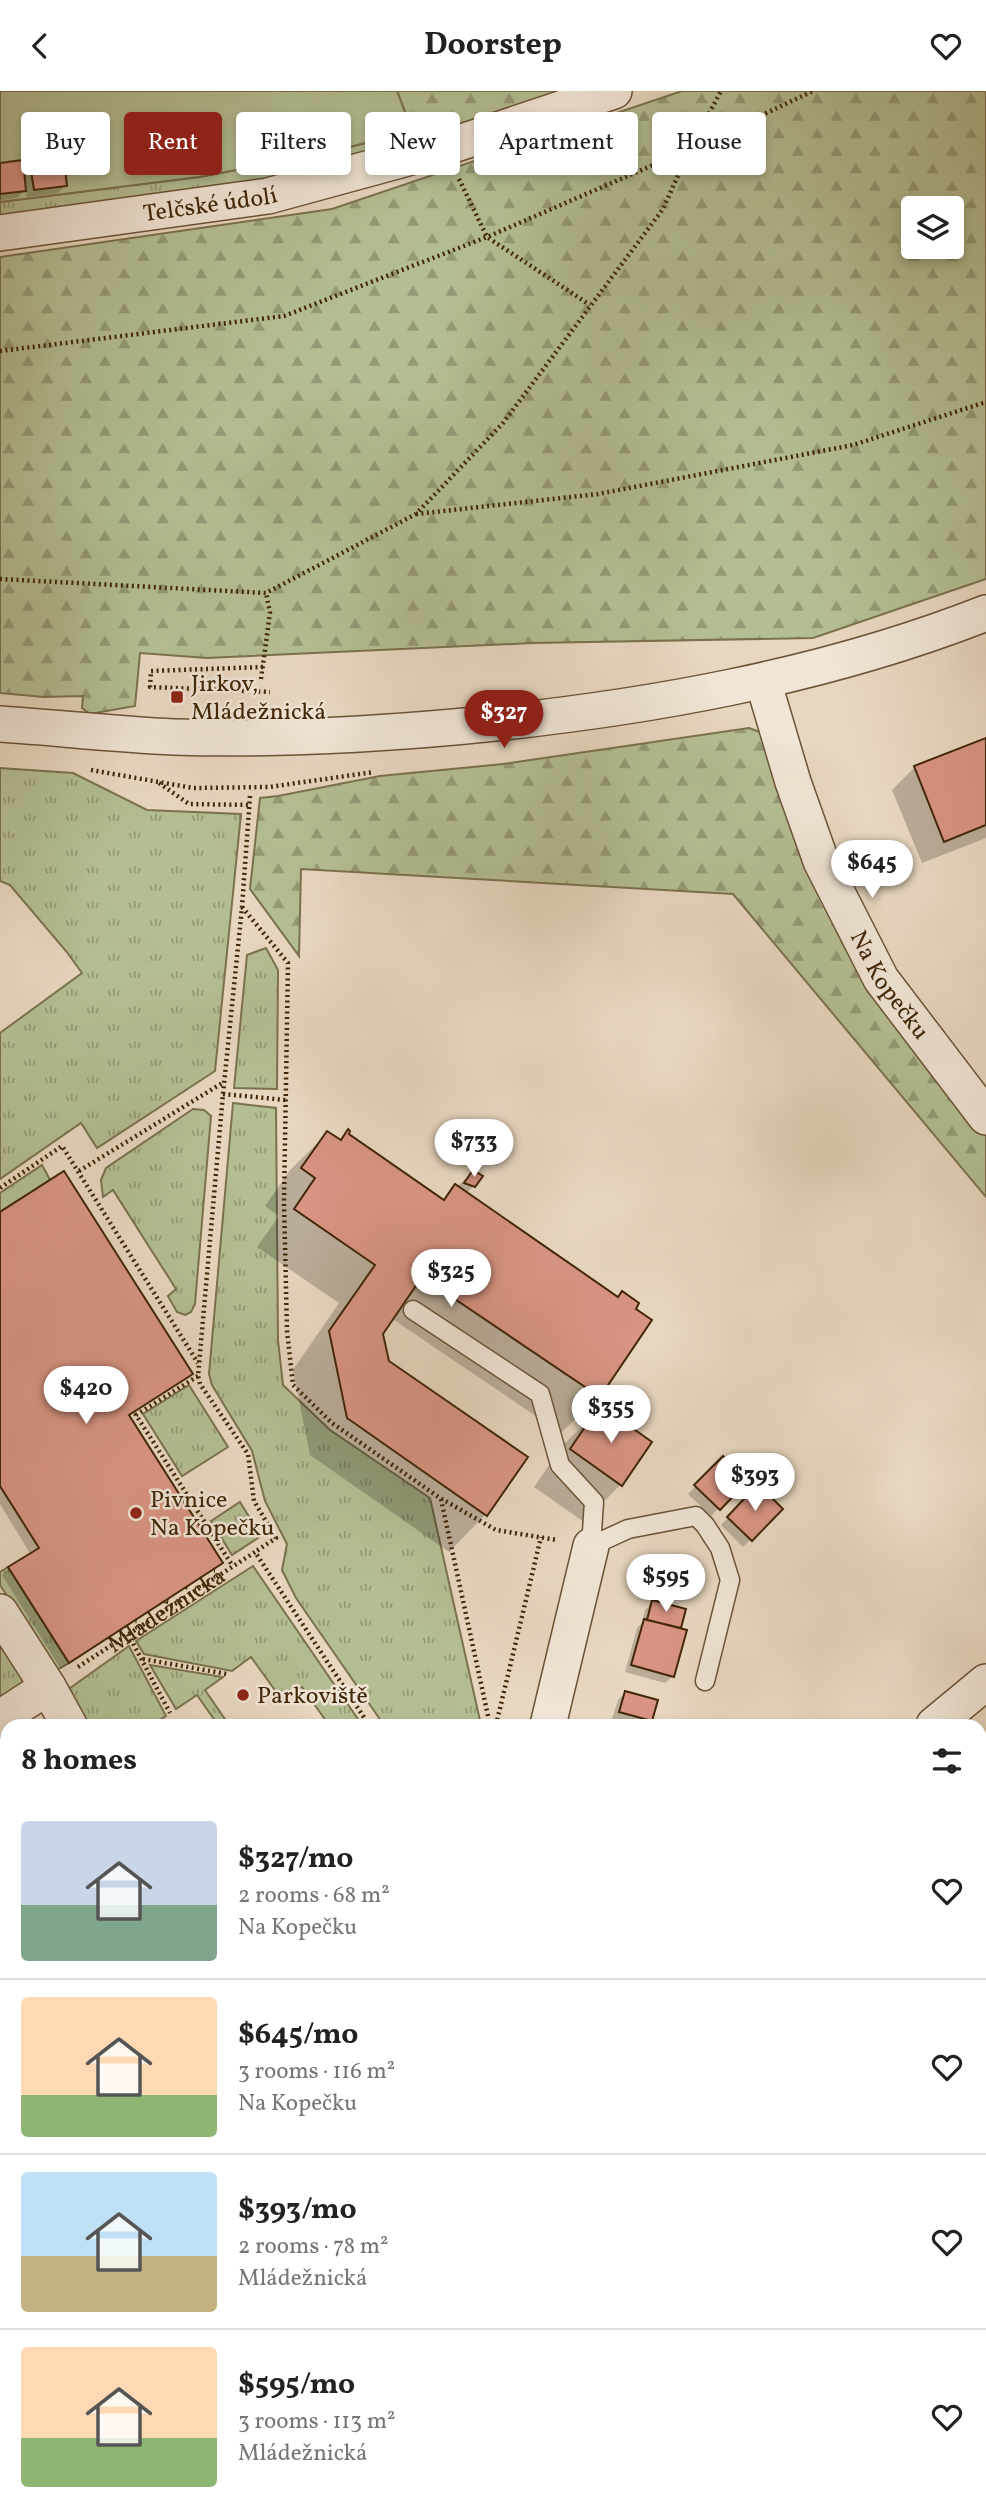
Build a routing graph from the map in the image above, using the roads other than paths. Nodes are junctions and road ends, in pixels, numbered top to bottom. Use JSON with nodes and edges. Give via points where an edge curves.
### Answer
{"nodes":[{"id":1,"x":614,"y":91,"type":"edge"},
{"id":2,"x":0,"y":233,"type":"edge"},
{"id":3,"x":986,"y":613,"type":"edge"},
{"id":4,"x":763,"y":681,"type":"junction"},
{"id":5,"x":0,"y":724,"type":"edge"},
{"id":6,"x":986,"y":1117,"type":"edge"},
{"id":7,"x":413,"y":1310,"type":"dead end"},
{"id":8,"x":592,"y":1546,"type":"junction"},
{"id":9,"x":0,"y":1612,"type":"edge"},
{"id":10,"x":705,"y":1681,"type":"dead end"},
{"id":11,"x":986,"y":1682,"type":"edge"},
{"id":12,"x":48,"y":1687,"type":"junction"},
{"id":13,"x":0,"y":1718,"type":"edge"},
{"id":14,"x":66,"y":1719,"type":"edge"},
{"id":15,"x":549,"y":1719,"type":"edge"},
{"id":16,"x":941,"y":1719,"type":"edge"}],
"edges":[{"from":1,"to":2,"type":"street","name":"Telčské údolí","via":[[444,148],[268,196]]},
{"from":3,"to":4,"type":"street","via":[[921,639]]},
{"from":4,"to":5,"type":"street","via":[[551,718],[352,736],[175,737]]},
{"from":4,"to":6,"type":"street","name":"Na Kopečku","via":[[821,861],[881,979]]},
{"from":7,"to":8,"type":"lane","via":[[540,1394],[560,1465],[594,1503]]},
{"from":8,"to":10,"type":"lane","via":[[628,1529],[696,1516],[705,1525],[720,1548],[730,1580]]},
{"from":8,"to":15,"type":"street"},
{"from":9,"to":12,"type":"street"},
{"from":11,"to":16,"type":"street"},
{"from":12,"to":13,"type":"street"},
{"from":12,"to":14,"type":"street"}]}
